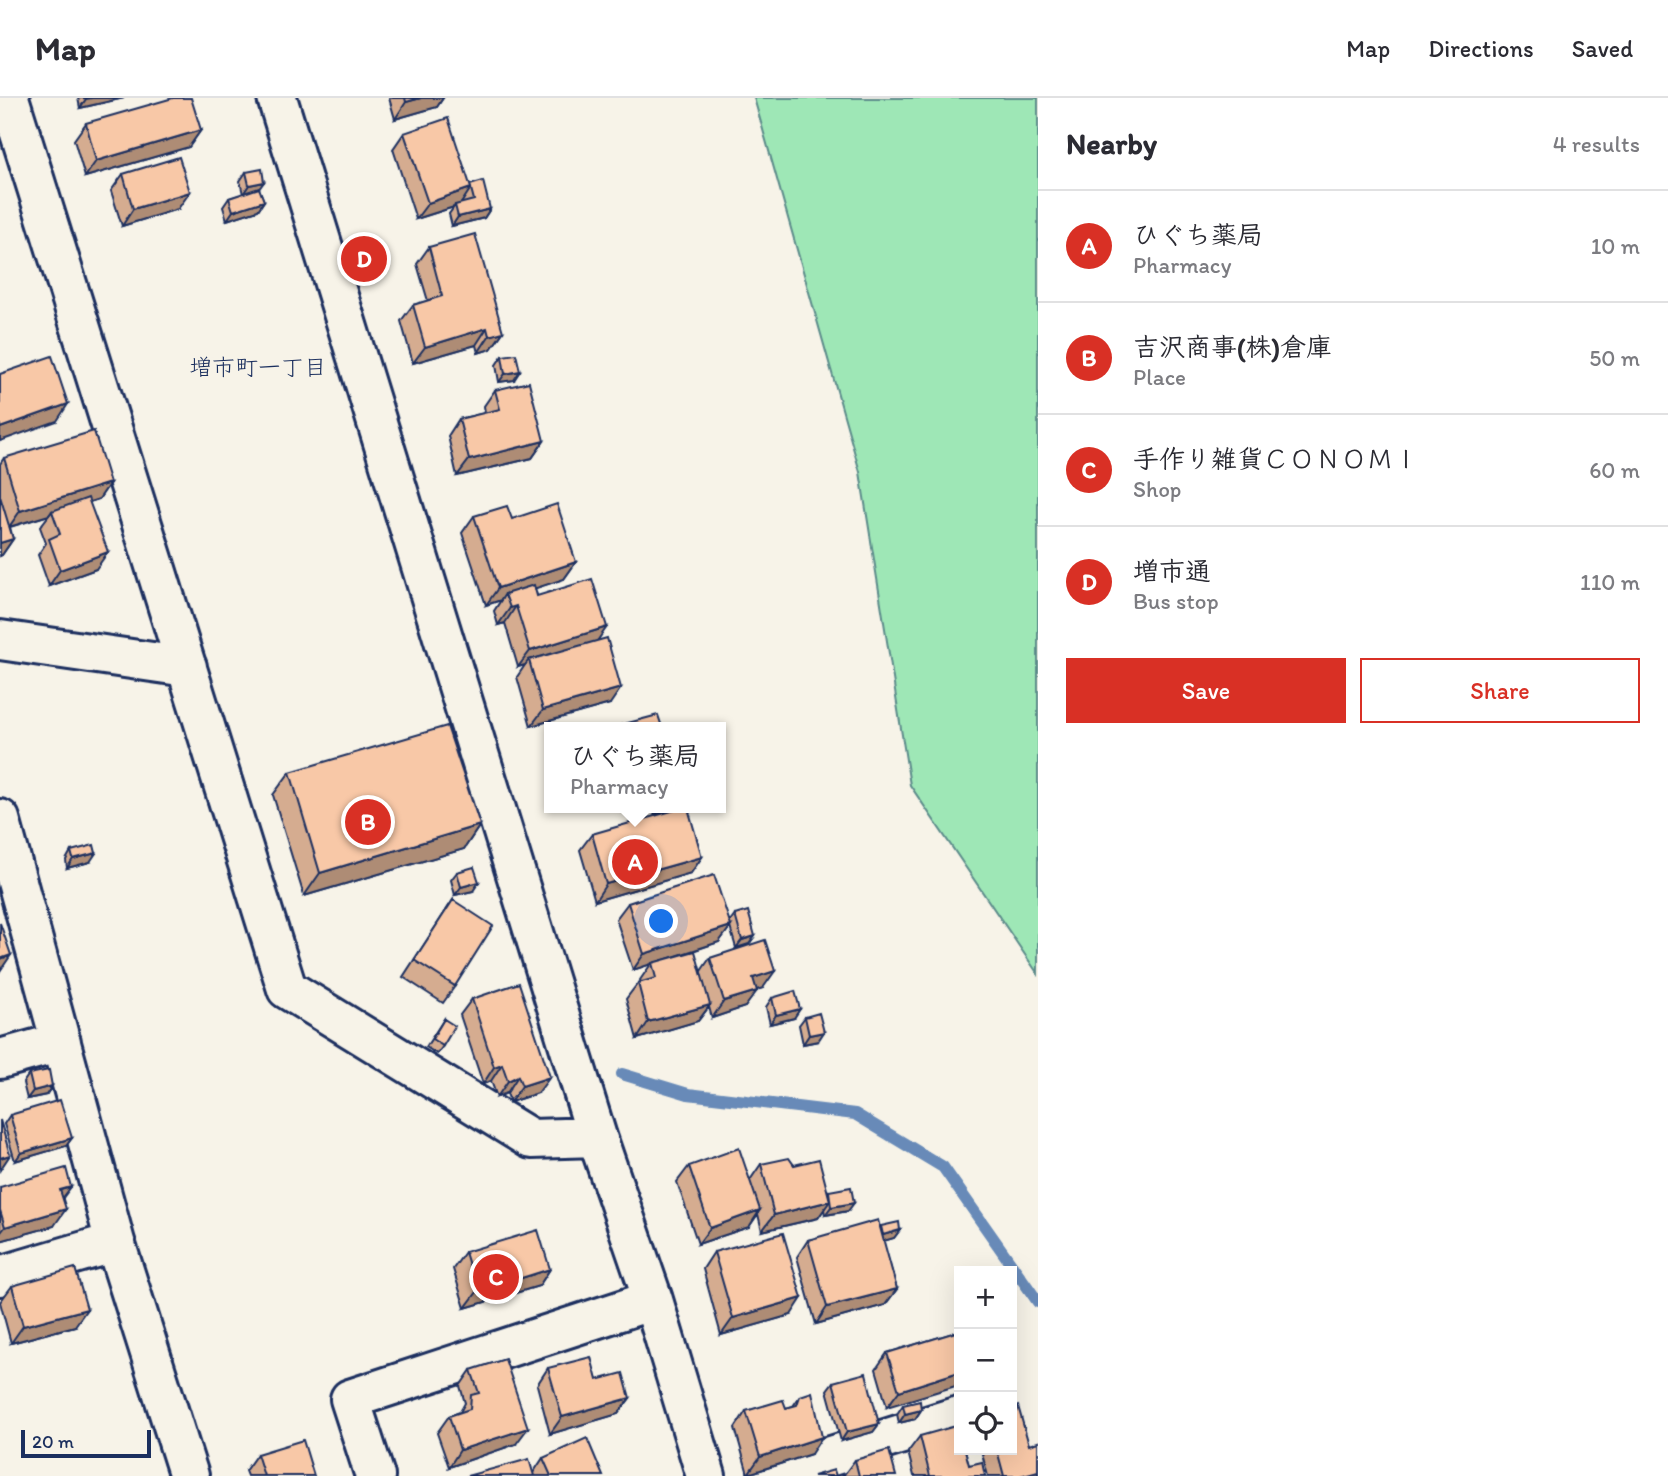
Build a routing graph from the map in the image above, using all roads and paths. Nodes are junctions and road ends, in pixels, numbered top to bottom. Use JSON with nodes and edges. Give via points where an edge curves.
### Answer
{"nodes":[{"id":1,"x":9,"y":98,"type":"edge"},
{"id":2,"x":277,"y":98,"type":"edge"},
{"id":3,"x":0,"y":640,"type":"edge"},
{"id":4,"x":187,"y":667,"type":"junction"},
{"id":5,"x":0,"y":819,"type":"edge"},
{"id":6,"x":61,"y":1042,"type":"junction"},
{"id":7,"x":0,"y":1059,"type":"edge"},
{"id":8,"x":597,"y":1137,"type":"junction"},
{"id":9,"x":115,"y":1242,"type":"junction"},
{"id":10,"x":0,"y":1276,"type":"edge"},
{"id":11,"x":653,"y":1300,"type":"junction"},
{"id":12,"x":954,"y":1418,"type":"edge"},
{"id":13,"x":189,"y":1476,"type":"edge"},
{"id":14,"x":375,"y":1476,"type":"edge"},
{"id":15,"x":706,"y":1476,"type":"edge"},
{"id":16,"x":768,"y":1476,"type":"edge"}],
"edges":[{"from":1,"to":4,"type":"street"},
{"from":2,"to":8,"type":"street"},
{"from":3,"to":4,"type":"street"},
{"from":4,"to":8,"type":"street","via":[[287,989],[531,1139]]},
{"from":5,"to":6,"type":"street"},
{"from":6,"to":7,"type":"street"},
{"from":6,"to":9,"type":"street"},
{"from":8,"to":11,"type":"street"},
{"from":9,"to":10,"type":"street"},
{"from":9,"to":13,"type":"street"},
{"from":11,"to":14,"type":"street","via":[[350,1399]]},
{"from":11,"to":15,"type":"street"},
{"from":12,"to":16,"type":"street"}]}
